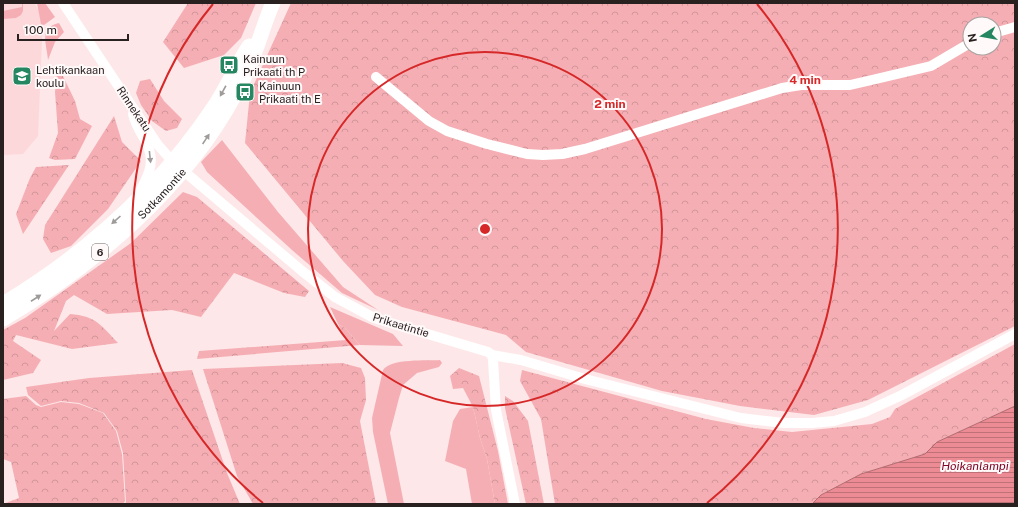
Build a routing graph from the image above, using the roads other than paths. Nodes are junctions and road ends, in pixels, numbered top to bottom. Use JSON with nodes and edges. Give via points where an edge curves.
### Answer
{"nodes":[{"id":1,"x":63,"y":3,"type":"edge"},
{"id":2,"x":273,"y":3,"type":"edge"},
{"id":3,"x":1015,"y":27,"type":"edge"},
{"id":4,"x":1002,"y":31,"type":"edge"},
{"id":5,"x":962,"y":48,"type":"edge"},
{"id":6,"x":376,"y":77,"type":"dead end"},
{"id":7,"x":133,"y":108,"type":"junction"},
{"id":8,"x":178,"y":166,"type":"junction"},
{"id":9,"x":134,"y":204,"type":"junction"},
{"id":10,"x":3,"y":304,"type":"edge"},
{"id":11,"x":3,"y":319,"type":"edge"},
{"id":12,"x":1015,"y":334,"type":"edge"},
{"id":13,"x":492,"y":355,"type":"junction"},
{"id":14,"x":515,"y":504,"type":"edge"}],
"edges":[{"from":1,"to":7,"type":"street","name":"Rinnekatu"},
{"from":2,"to":8,"type":"highway","name":"Sotkamontie","number":"6","via":[[236,94],[202,146]]},
{"from":3,"to":4,"type":"street"},
{"from":5,"to":6,"type":"street","via":[[931,66],[850,85],[801,85],[782,88],[585,149],[543,155],[527,154],[447,131],[429,121]]},
{"from":7,"to":8,"type":"street","name":"Rinnekatu","via":[[158,145]]},
{"from":7,"to":9,"type":"street","one_way":true,"via":[[137,128],[150,152],[151,162],[150,171]]},
{"from":8,"to":9,"type":"highway","name":"Sotkamontie","number":"6"},
{"from":11,"to":8,"type":"highway","name":"Sotkamontie","number":"6","one_way":true,"via":[[92,259],[139,219]]},
{"from":8,"to":13,"type":"street","name":"Prikaatintie","via":[[335,297],[374,318],[458,342]]},
{"from":9,"to":10,"type":"highway","name":"Sotkamontie","number":"6","one_way":true,"via":[[59,267]]},
{"from":12,"to":13,"type":"street","name":"Prikaatintie","via":[[865,412],[834,421],[812,423],[741,418],[585,379],[521,360]]},
{"from":13,"to":14,"type":"street","via":[[496,410]]}]}
